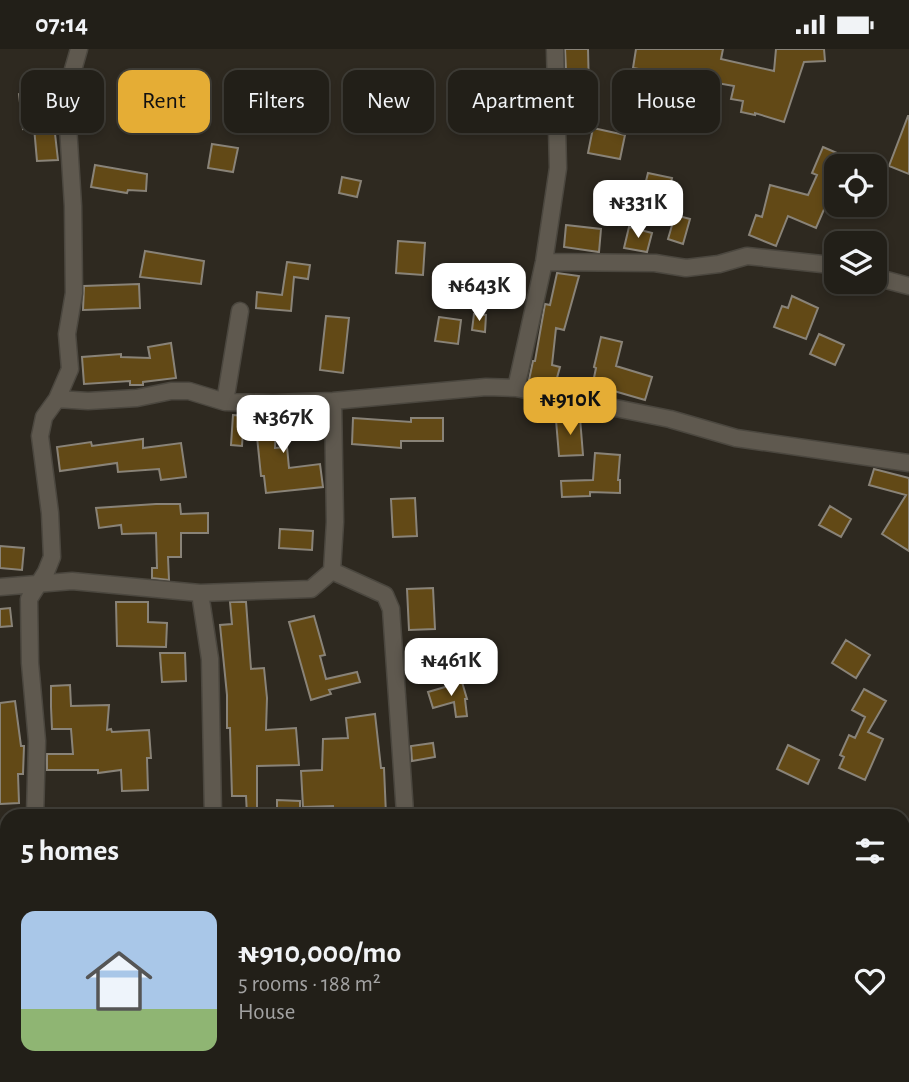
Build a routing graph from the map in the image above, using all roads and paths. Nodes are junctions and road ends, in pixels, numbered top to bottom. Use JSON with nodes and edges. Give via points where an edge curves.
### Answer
{"nodes":[{"id":1,"x":79,"y":49,"type":"edge"},
{"id":2,"x":555,"y":49,"type":"edge"},
{"id":3,"x":544,"y":262,"type":"junction"},
{"id":4,"x":824,"y":266,"type":"edge"},
{"id":5,"x":887,"y":280,"type":"edge"},
{"id":6,"x":909,"y":286,"type":"edge"},
{"id":7,"x":240,"y":311,"type":"dead end"},
{"id":8,"x":516,"y":388,"type":"junction"},
{"id":9,"x":57,"y":398,"type":"junction"},
{"id":10,"x":332,"y":401,"type":"junction"},
{"id":11,"x":225,"y":402,"type":"junction"},
{"id":12,"x":909,"y":463,"type":"edge"},
{"id":13,"x":331,"y":571,"type":"junction"},
{"id":14,"x":40,"y":583,"type":"junction"},
{"id":15,"x":0,"y":587,"type":"edge"},
{"id":16,"x":200,"y":593,"type":"junction"},
{"id":17,"x":35,"y":809,"type":"edge"},
{"id":18,"x":213,"y":809,"type":"edge"},
{"id":19,"x":405,"y":809,"type":"edge"}],
"edges":[{"from":1,"to":9,"type":"street","via":[[66,93],[73,206],[74,293],[67,334],[70,369]]},
{"from":2,"to":3,"type":"street","via":[[558,168]]},
{"from":3,"to":4,"type":"street","via":[[655,263],[686,268],[747,256]]},
{"from":3,"to":8,"type":"street"},
{"from":5,"to":6,"type":"street"},
{"from":7,"to":11,"type":"street"},
{"from":8,"to":10,"type":"street"},
{"from":8,"to":12,"type":"street","via":[[670,419],[736,438]]},
{"from":9,"to":11,"type":"street","via":[[88,401],[190,391]]},
{"from":9,"to":14,"type":"street","via":[[44,417],[40,436],[52,557]]},
{"from":10,"to":11,"type":"street"},
{"from":10,"to":13,"type":"street","via":[[335,522]]},
{"from":13,"to":16,"type":"street","via":[[311,589]]},
{"from":13,"to":19,"type":"street","via":[[385,595],[391,609]]},
{"from":14,"to":15,"type":"street"},
{"from":14,"to":16,"type":"street","via":[[100,582]]},
{"from":14,"to":17,"type":"street","via":[[29,599],[37,741]]},
{"from":16,"to":18,"type":"street","via":[[210,659]]}]}
